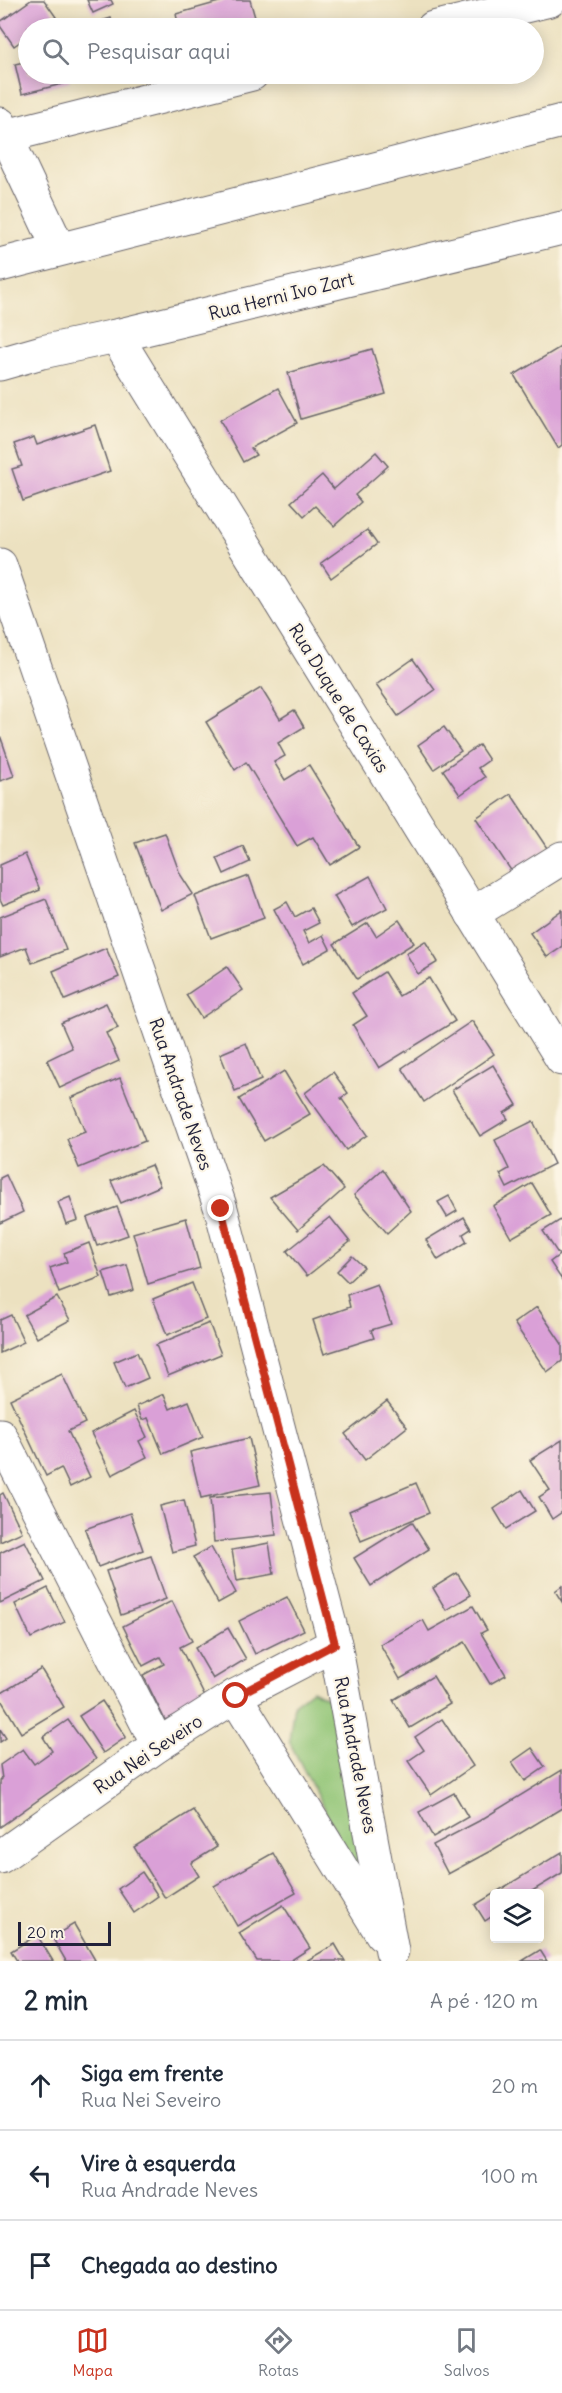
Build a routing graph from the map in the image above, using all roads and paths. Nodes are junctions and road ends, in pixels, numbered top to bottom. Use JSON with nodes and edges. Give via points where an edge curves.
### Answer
{"nodes":[{"id":1,"x":550,"y":0,"type":"edge"},
{"id":2,"x":475,"y":18,"type":"edge"},
{"id":3,"x":208,"y":84,"type":"edge"},
{"id":4,"x":562,"y":120,"type":"edge"},
{"id":5,"x":3,"y":130,"type":"edge"},
{"id":6,"x":562,"y":228,"type":"edge"},
{"id":7,"x":59,"y":249,"type":"junction"},
{"id":8,"x":0,"y":265,"type":"edge"},
{"id":9,"x":116,"y":336,"type":"junction"},
{"id":10,"x":0,"y":364,"type":"edge"},
{"id":11,"x":0,"y":565,"type":"edge"},
{"id":12,"x":562,"y":858,"type":"edge"},
{"id":13,"x":472,"y":914,"type":"junction"},
{"id":14,"x":562,"y":1059,"type":"edge"},
{"id":15,"x":0,"y":1435,"type":"edge"},
{"id":16,"x":335,"y":1644,"type":"junction"},
{"id":17,"x":236,"y":1696,"type":"junction"},
{"id":18,"x":158,"y":1745,"type":"junction"},
{"id":19,"x":0,"y":1857,"type":"edge"},
{"id":20,"x":395,"y":1956,"type":"edge"}],
"edges":[{"from":1,"to":2,"type":"main road"},
{"from":3,"to":5,"type":"main road"},
{"from":4,"to":7,"type":"main road"},
{"from":5,"to":7,"type":"main road"},
{"from":6,"to":9,"type":"main road","name":"Rua Herni Ivo Zart"},
{"from":7,"to":8,"type":"main road"},
{"from":9,"to":10,"type":"main road","name":"Rua Herni Ivo Zart"},
{"from":9,"to":13,"type":"main road","name":"Rua Duque de Caxias"},
{"from":11,"to":16,"type":"main road","name":"Rua Andrade Neves","via":[[221,1209]]},
{"from":12,"to":13,"type":"main road"},
{"from":13,"to":14,"type":"main road","name":"Rua Duque de Caxias"},
{"from":15,"to":18,"type":"main road"},
{"from":16,"to":17,"type":"main road","name":"Rua Nei Seveiro"},
{"from":16,"to":20,"type":"main road","name":"Rua Andrade Neves"},
{"from":17,"to":18,"type":"main road","name":"Rua Nei Seveiro"},
{"from":17,"to":20,"type":"main road"},
{"from":18,"to":19,"type":"main road","name":"Rua Nei Seveiro"}]}
